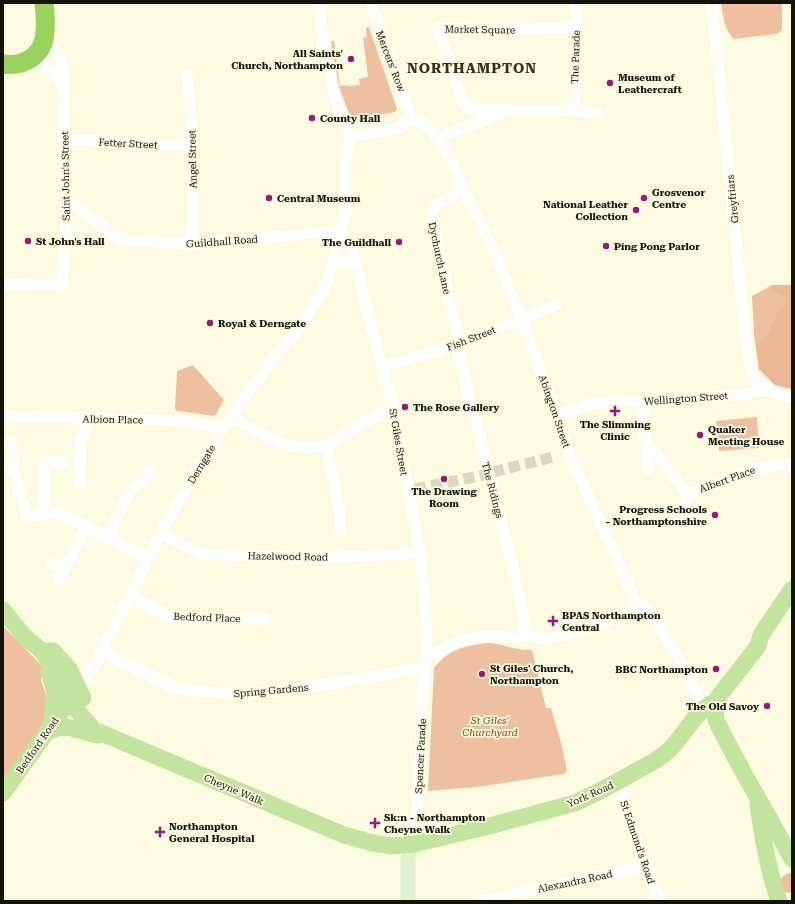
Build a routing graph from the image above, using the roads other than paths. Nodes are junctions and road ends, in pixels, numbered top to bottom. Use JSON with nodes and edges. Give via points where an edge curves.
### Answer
{"nodes":[{"id":1,"x":44,"y":3,"type":"edge"},
{"id":2,"x":318,"y":3,"type":"edge"},
{"id":3,"x":371,"y":3,"type":"edge"},
{"id":4,"x":576,"y":3,"type":"edge"},
{"id":5,"x":712,"y":3,"type":"edge"},
{"id":6,"x":577,"y":27,"type":"junction"},
{"id":7,"x":45,"y":33,"type":"junction"},
{"id":8,"x":30,"y":60,"type":"junction"},
{"id":9,"x":3,"y":64,"type":"edge"},
{"id":10,"x":187,"y":74,"type":"dead end"},
{"id":11,"x":63,"y":89,"type":"junction"},
{"id":12,"x":463,"y":103,"type":"junction"},
{"id":13,"x":508,"y":111,"type":"junction"},
{"id":14,"x":574,"y":111,"type":"junction"},
{"id":15,"x":598,"y":114,"type":"dead end"},
{"id":16,"x":408,"y":119,"type":"junction"},
{"id":17,"x":460,"y":130,"type":"junction"},
{"id":18,"x":353,"y":137,"type":"junction"},
{"id":19,"x":64,"y":138,"type":"junction"},
{"id":20,"x":437,"y":138,"type":"junction"},
{"id":21,"x":193,"y":144,"type":"junction"},
{"id":22,"x":462,"y":188,"type":"junction"},
{"id":23,"x":67,"y":202,"type":"junction"},
{"id":24,"x":339,"y":237,"type":"junction"},
{"id":25,"x":192,"y":244,"type":"junction"},
{"id":26,"x":332,"y":265,"type":"junction"},
{"id":27,"x":357,"y":268,"type":"junction"},
{"id":28,"x":3,"y":284,"type":"edge"},
{"id":29,"x":557,"y":305,"type":"dead end"},
{"id":30,"x":521,"y":318,"type":"junction"},
{"id":31,"x":457,"y":344,"type":"junction"},
{"id":32,"x":383,"y":366,"type":"junction"},
{"id":33,"x":767,"y":389,"type":"junction"},
{"id":34,"x":792,"y":397,"type":"edge"},
{"id":35,"x":646,"y":403,"type":"junction"},
{"id":36,"x":392,"y":405,"type":"junction"},
{"id":37,"x":557,"y":414,"type":"junction"},
{"id":38,"x":3,"y":416,"type":"edge"},
{"id":39,"x":230,"y":417,"type":"junction"},
{"id":40,"x":90,"y":418,"type":"junction"},
{"id":41,"x":223,"y":427,"type":"junction"},
{"id":42,"x":11,"y":440,"type":"dead end"},
{"id":43,"x":647,"y":443,"type":"junction"},
{"id":44,"x":326,"y":445,"type":"junction"},
{"id":45,"x":64,"y":462,"type":"dead end"},
{"id":46,"x":792,"y":464,"type":"edge"},
{"id":47,"x":648,"y":468,"type":"dead end"},
{"id":48,"x":151,"y":471,"type":"dead end"},
{"id":49,"x":79,"y":483,"type":"dead end"},
{"id":50,"x":686,"y":492,"type":"junction"},
{"id":51,"x":686,"y":512,"type":"dead end"},
{"id":52,"x":46,"y":514,"type":"junction"},
{"id":53,"x":86,"y":526,"type":"junction"},
{"id":54,"x":340,"y":531,"type":"dead end"},
{"id":55,"x":161,"y":533,"type":"junction"},
{"id":56,"x":107,"y":537,"type":"junction"},
{"id":57,"x":420,"y":553,"type":"junction"},
{"id":58,"x":149,"y":558,"type":"junction"},
{"id":59,"x":52,"y":563,"type":"dead end"},
{"id":60,"x":792,"y":589,"type":"edge"},
{"id":61,"x":130,"y":596,"type":"junction"},
{"id":62,"x":638,"y":606,"type":"junction"},
{"id":63,"x":792,"y":608,"type":"edge"},
{"id":64,"x":3,"y":610,"type":"edge"},
{"id":65,"x":265,"y":619,"type":"dead end"},
{"id":66,"x":524,"y":635,"type":"junction"},
{"id":67,"x":758,"y":646,"type":"junction"},
{"id":68,"x":101,"y":651,"type":"junction"},
{"id":69,"x":426,"y":655,"type":"junction"},
{"id":70,"x":44,"y":656,"type":"junction"},
{"id":71,"x":424,"y":668,"type":"junction"},
{"id":72,"x":75,"y":693,"type":"junction"},
{"id":73,"x":710,"y":704,"type":"junction"},
{"id":74,"x":719,"y":726,"type":"junction"},
{"id":75,"x":50,"y":728,"type":"junction"},
{"id":76,"x":109,"y":735,"type":"junction"},
{"id":77,"x":679,"y":740,"type":"junction"},
{"id":78,"x":618,"y":782,"type":"junction"},
{"id":79,"x":3,"y":793,"type":"edge"},
{"id":80,"x":757,"y":797,"type":"junction"},
{"id":81,"x":414,"y":844,"type":"junction"},
{"id":82,"x":792,"y":861,"type":"edge"},
{"id":83,"x":645,"y":866,"type":"junction"},
{"id":84,"x":781,"y":896,"type":"edge"},
{"id":85,"x":408,"y":901,"type":"edge"},
{"id":86,"x":481,"y":901,"type":"edge"},
{"id":87,"x":662,"y":901,"type":"edge"}],
"edges":[{"from":1,"to":7,"type":"highway","name":"Saint John's Street"},
{"from":2,"to":18,"type":"street","via":[[333,89],[345,126]]},
{"from":3,"to":16,"type":"street","name":"Mercers' Row","via":[[405,98]]},
{"from":4,"to":6,"type":"street","name":"The Parade"},
{"from":5,"to":33,"type":"street","name":"Greyfriars","via":[[745,332],[755,378]]},
{"from":6,"to":12,"type":"street","name":"Market Square","via":[[509,30],[438,28]]},
{"from":6,"to":14,"type":"street","name":"The Parade"},
{"from":7,"to":8,"type":"highway","via":[[40,50]]},
{"from":7,"to":11,"type":"street","name":"Saint John's Street","via":[[59,56],[64,73]]},
{"from":8,"to":9,"type":"highway","via":[[20,64]]},
{"from":8,"to":11,"type":"street","name":"Saint John's Street","via":[[56,73]]},
{"from":10,"to":21,"type":"street","name":"Angel Street"},
{"from":11,"to":19,"type":"street","name":"Saint John's Street"},
{"from":12,"to":13,"type":"street","via":[[477,110]]},
{"from":12,"to":17,"type":"street","name":"Market Square","via":[[467,118]]},
{"from":13,"to":14,"type":"street"},
{"from":13,"to":17,"type":"street"},
{"from":14,"to":15,"type":"street"},
{"from":16,"to":18,"type":"street","via":[[399,128]]},
{"from":16,"to":20,"type":"street","name":"Abington Street","via":[[422,122]]},
{"from":17,"to":20,"type":"street"},
{"from":18,"to":24,"type":"street","name":"Derngate","via":[[346,156],[346,203]]},
{"from":19,"to":21,"type":"street","name":"Fetter Street","via":[[134,144]]},
{"from":19,"to":23,"type":"street","name":"Saint John's Street","via":[[64,182]]},
{"from":20,"to":22,"type":"street","name":"Abington Street","via":[[460,178]]},
{"from":21,"to":25,"type":"street","name":"Angel Street"},
{"from":22,"to":30,"type":"street","name":"Abington Street","via":[[494,251]]},
{"from":22,"to":31,"type":"street","name":"Dychurch Lane","via":[[456,195],[438,203],[432,210],[439,255],[458,337]]},
{"from":23,"to":25,"type":"street","name":"Guildhall Road","via":[[115,236],[128,240]]},
{"from":23,"to":28,"type":"street","name":"Saint John's Street","via":[[62,286]]},
{"from":24,"to":25,"type":"street","name":"Guildhall Road","via":[[325,232]]},
{"from":24,"to":26,"type":"street","name":"Derngate"},
{"from":24,"to":27,"type":"street","name":"St Giles Street","via":[[353,253]]},
{"from":26,"to":27,"type":"street","via":[[345,260]]},
{"from":26,"to":39,"type":"street","name":"Derngate","via":[[326,284],[299,328]]},
{"from":27,"to":32,"type":"street","name":"St Giles Street"},
{"from":29,"to":30,"type":"street","name":"Fish Street"},
{"from":30,"to":31,"type":"street","name":"Fish Street"},
{"from":30,"to":37,"type":"street","name":"Abington Street"},
{"from":31,"to":32,"type":"street","name":"Fish Street"},
{"from":31,"to":66,"type":"street","name":"The Ridings","via":[[516,583],[525,625]]},
{"from":32,"to":36,"type":"street","name":"St Giles Street"},
{"from":33,"to":34,"type":"street"},
{"from":33,"to":35,"type":"street","name":"Wellington Street","via":[[748,394]]},
{"from":35,"to":37,"type":"street","name":"Wellington Street","via":[[632,400],[606,402]]},
{"from":35,"to":43,"type":"street","name":"Albert Place","via":[[642,420]]},
{"from":36,"to":44,"type":"street","via":[[389,410],[359,424]]},
{"from":36,"to":57,"type":"street","name":"St Giles Street","via":[[411,490]]},
{"from":37,"to":62,"type":"street","name":"Abington Street","via":[[569,454]]},
{"from":38,"to":40,"type":"street","name":"Albion Place"},
{"from":39,"to":41,"type":"street","name":"Derngate"},
{"from":39,"to":44,"type":"street","via":[[277,443],[309,448]]},
{"from":40,"to":41,"type":"street","name":"Albion Place","via":[[190,421]]},
{"from":40,"to":49,"type":"street","via":[[80,442]]},
{"from":41,"to":55,"type":"street","name":"Derngate"},
{"from":42,"to":52,"type":"street","via":[[14,473],[28,517]]},
{"from":43,"to":47,"type":"street"},
{"from":43,"to":50,"type":"street","name":"Albert Place"},
{"from":44,"to":54,"type":"street","via":[[340,514]]},
{"from":45,"to":52,"type":"street","via":[[45,462]]},
{"from":46,"to":50,"type":"street","name":"Albert Place","via":[[754,468],[691,493]]},
{"from":48,"to":56,"type":"street","via":[[130,491]]},
{"from":50,"to":51,"type":"street","name":"Albert Place"},
{"from":52,"to":53,"type":"street","via":[[61,514]]},
{"from":53,"to":56,"type":"street"},
{"from":53,"to":59,"type":"street","via":[[62,574]]},
{"from":55,"to":57,"type":"street","name":"Hazelwood Road","via":[[200,554],[319,558]]},
{"from":55,"to":58,"type":"street","name":"Derngate"},
{"from":56,"to":58,"type":"street"},
{"from":57,"to":69,"type":"street","name":"St Giles Street","via":[[426,612]]},
{"from":58,"to":61,"type":"street","name":"Derngate"},
{"from":60,"to":67,"type":"main road","via":[[761,635]]},
{"from":61,"to":65,"type":"street","name":"Bedford Place","via":[[173,618]]},
{"from":61,"to":68,"type":"street","name":"Derngate"},
{"from":62,"to":66,"type":"street","via":[[628,614],[567,635],[544,639]]},
{"from":62,"to":73,"type":"street","via":[[645,608],[653,616],[684,668]]},
{"from":63,"to":67,"type":"main road","via":[[767,640]]},
{"from":64,"to":70,"type":"main road"},
{"from":66,"to":69,"type":"street","via":[[517,638],[473,638]]},
{"from":67,"to":73,"type":"main road"},
{"from":68,"to":71,"type":"street","name":"Spring Gardens","via":[[178,689],[236,694],[293,690]]},
{"from":68,"to":72,"type":"street","name":"Derngate"},
{"from":69,"to":71,"type":"street","name":"Spencer Parade"},
{"from":70,"to":72,"type":"main road","name":"Cheyne Walk","via":[[53,651],[69,670]]},
{"from":70,"to":75,"type":"main road","via":[[55,693]]},
{"from":71,"to":81,"type":"street","name":"Spencer Parade"},
{"from":72,"to":75,"type":"main road","name":"Bedford Road"},
{"from":72,"to":76,"type":"main road","name":"Cheyne Walk","via":[[75,708],[86,722],[94,730]]},
{"from":73,"to":74,"type":"main road"},
{"from":73,"to":77,"type":"main road","name":"York Road","via":[[688,726]]},
{"from":74,"to":77,"type":"main road","via":[[701,728]]},
{"from":74,"to":80,"type":"main road"},
{"from":75,"to":76,"type":"main road","via":[[72,727],[96,735]]},
{"from":75,"to":79,"type":"main road","name":"Bedford Road"},
{"from":76,"to":81,"type":"main road","name":"Cheyne Walk","via":[[344,835],[391,846]]},
{"from":77,"to":78,"type":"main road","name":"York Road","via":[[662,756]]},
{"from":78,"to":81,"type":"main road","name":"York Road","via":[[575,803]]},
{"from":78,"to":83,"type":"street","name":"St Edmund's Road"},
{"from":80,"to":82,"type":"main road"},
{"from":80,"to":84,"type":"main road","via":[[765,850]]},
{"from":81,"to":85,"type":"street","via":[[408,858]]},
{"from":82,"to":84,"type":"main road","via":[[779,873]]},
{"from":83,"to":86,"type":"street","name":"Alexandra Road"},
{"from":83,"to":87,"type":"street","name":"St Edmund's Road"}]}
